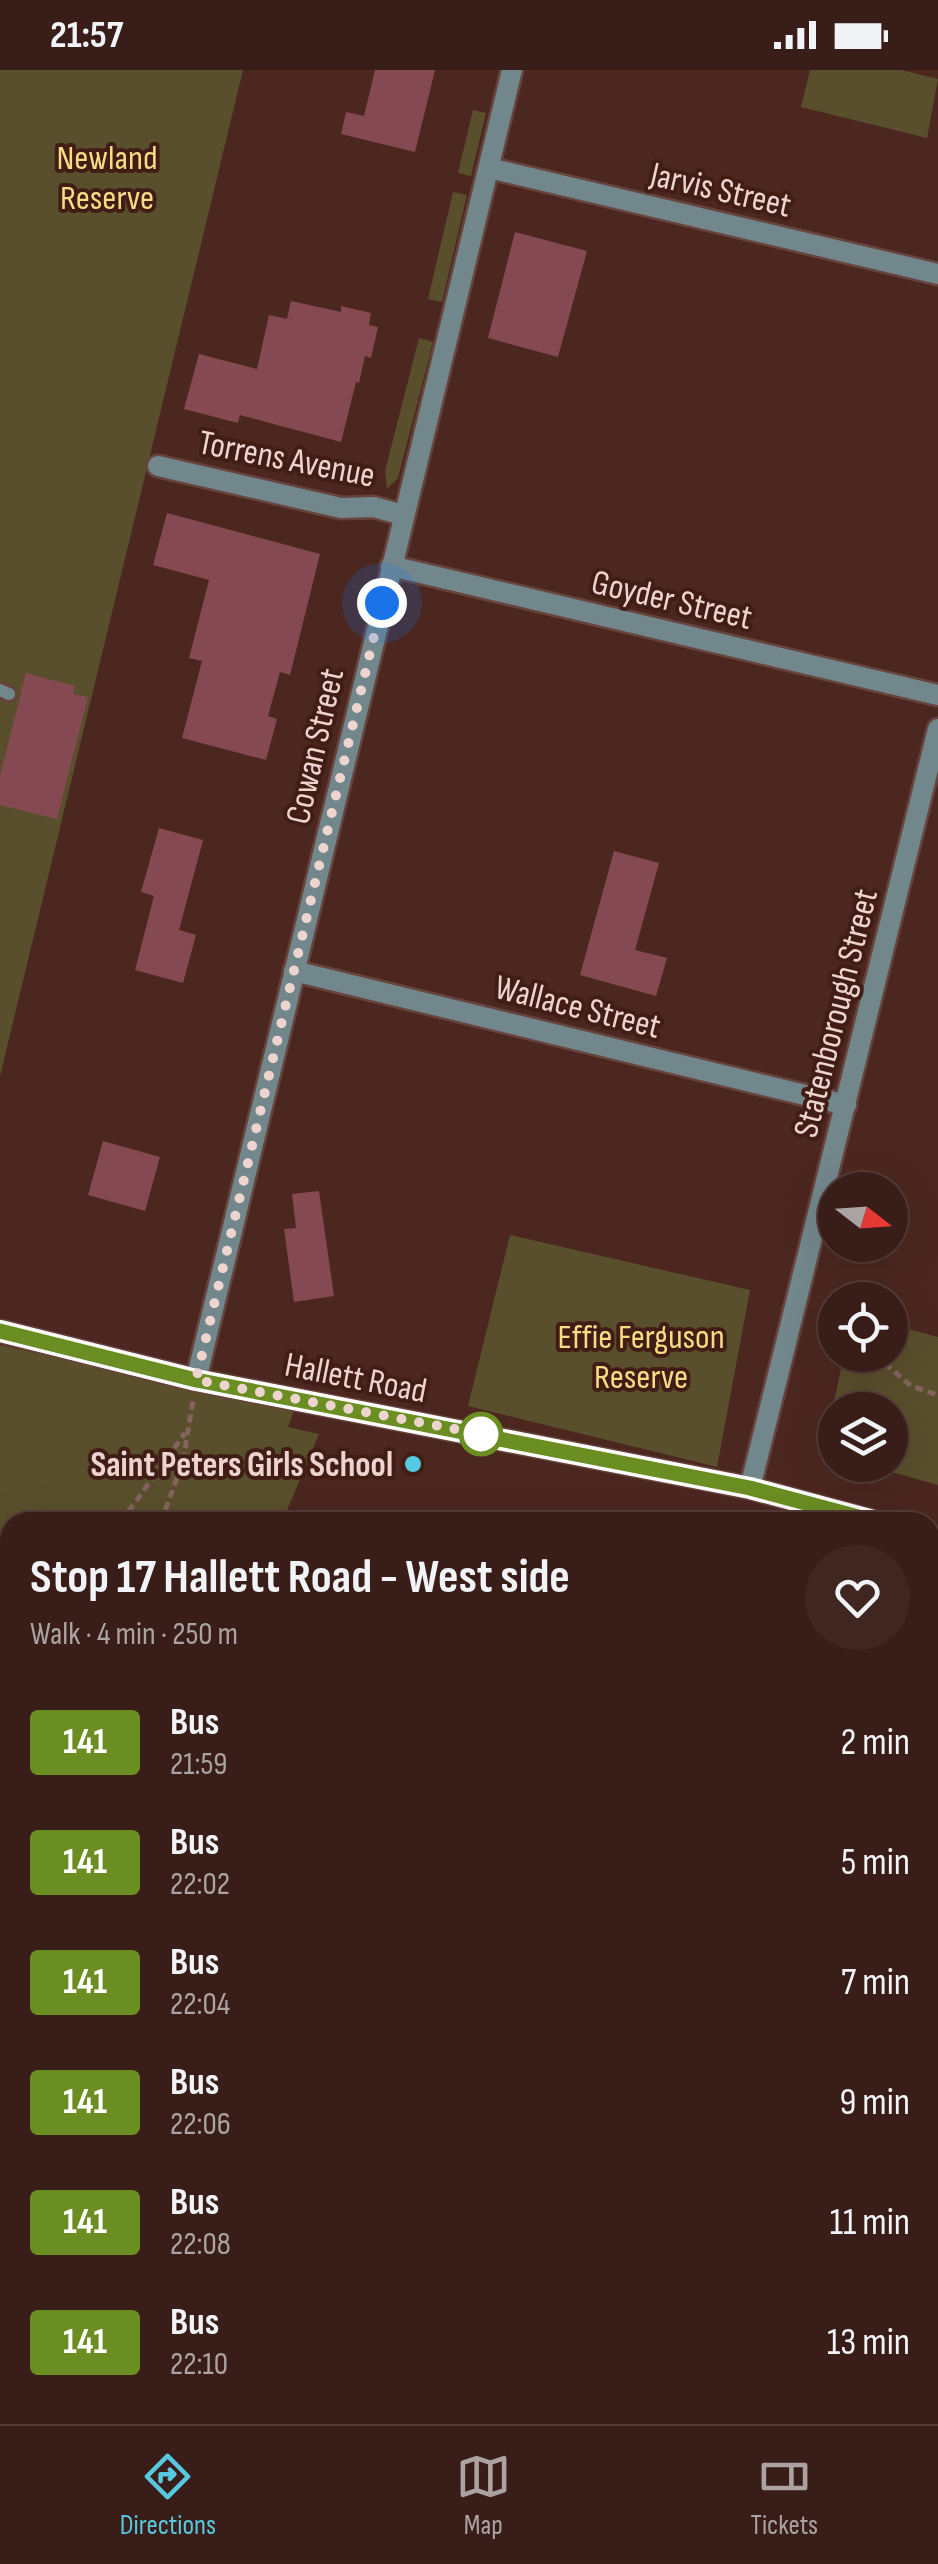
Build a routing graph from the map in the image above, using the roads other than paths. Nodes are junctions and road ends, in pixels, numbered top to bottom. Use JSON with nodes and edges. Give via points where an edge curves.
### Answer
{"nodes":[{"id":1,"x":512,"y":70,"type":"edge"},
{"id":2,"x":490,"y":168,"type":"junction"},
{"id":3,"x":938,"y":274,"type":"edge"},
{"id":4,"x":158,"y":466,"type":"dead end"},
{"id":5,"x":403,"y":515,"type":"junction"},
{"id":6,"x":390,"y":566,"type":"junction"},
{"id":7,"x":938,"y":695,"type":"edge"},
{"id":8,"x":938,"y":729,"type":"edge"},
{"id":9,"x":932,"y":788,"type":"edge"},
{"id":10,"x":294,"y":971,"type":"junction"},
{"id":11,"x":846,"y":1105,"type":"junction"},
{"id":12,"x":0,"y":1331,"type":"edge"},
{"id":13,"x":196,"y":1380,"type":"junction"},
{"id":14,"x":750,"y":1488,"type":"junction"},
{"id":15,"x":839,"y":1512,"type":"edge"}],
"edges":[{"from":1,"to":2,"type":"street","name":"Cowan Street"},
{"from":2,"to":3,"type":"street","name":"Jarvis Street"},
{"from":2,"to":5,"type":"street","name":"Cowan Street"},
{"from":4,"to":5,"type":"street","name":"Torrens Avenue","via":[[341,508]]},
{"from":5,"to":6,"type":"street","name":"Cowan Street"},
{"from":6,"to":7,"type":"street","name":"Goyder Street"},
{"from":6,"to":10,"type":"street","name":"Cowan Street"},
{"from":8,"to":9,"type":"street","name":"Statenborough Street"},
{"from":9,"to":11,"type":"street","name":"Statenborough Street"},
{"from":10,"to":11,"type":"street","name":"Wallace Street"},
{"from":10,"to":13,"type":"street","name":"Cowan Street"},
{"from":11,"to":14,"type":"street","name":"Statenborough Street"},
{"from":12,"to":13,"type":"main road","name":"Hallett Road"},
{"from":13,"to":14,"type":"main road","name":"Hallett Road"},
{"from":14,"to":15,"type":"main road","name":"Hallett Road"}]}
